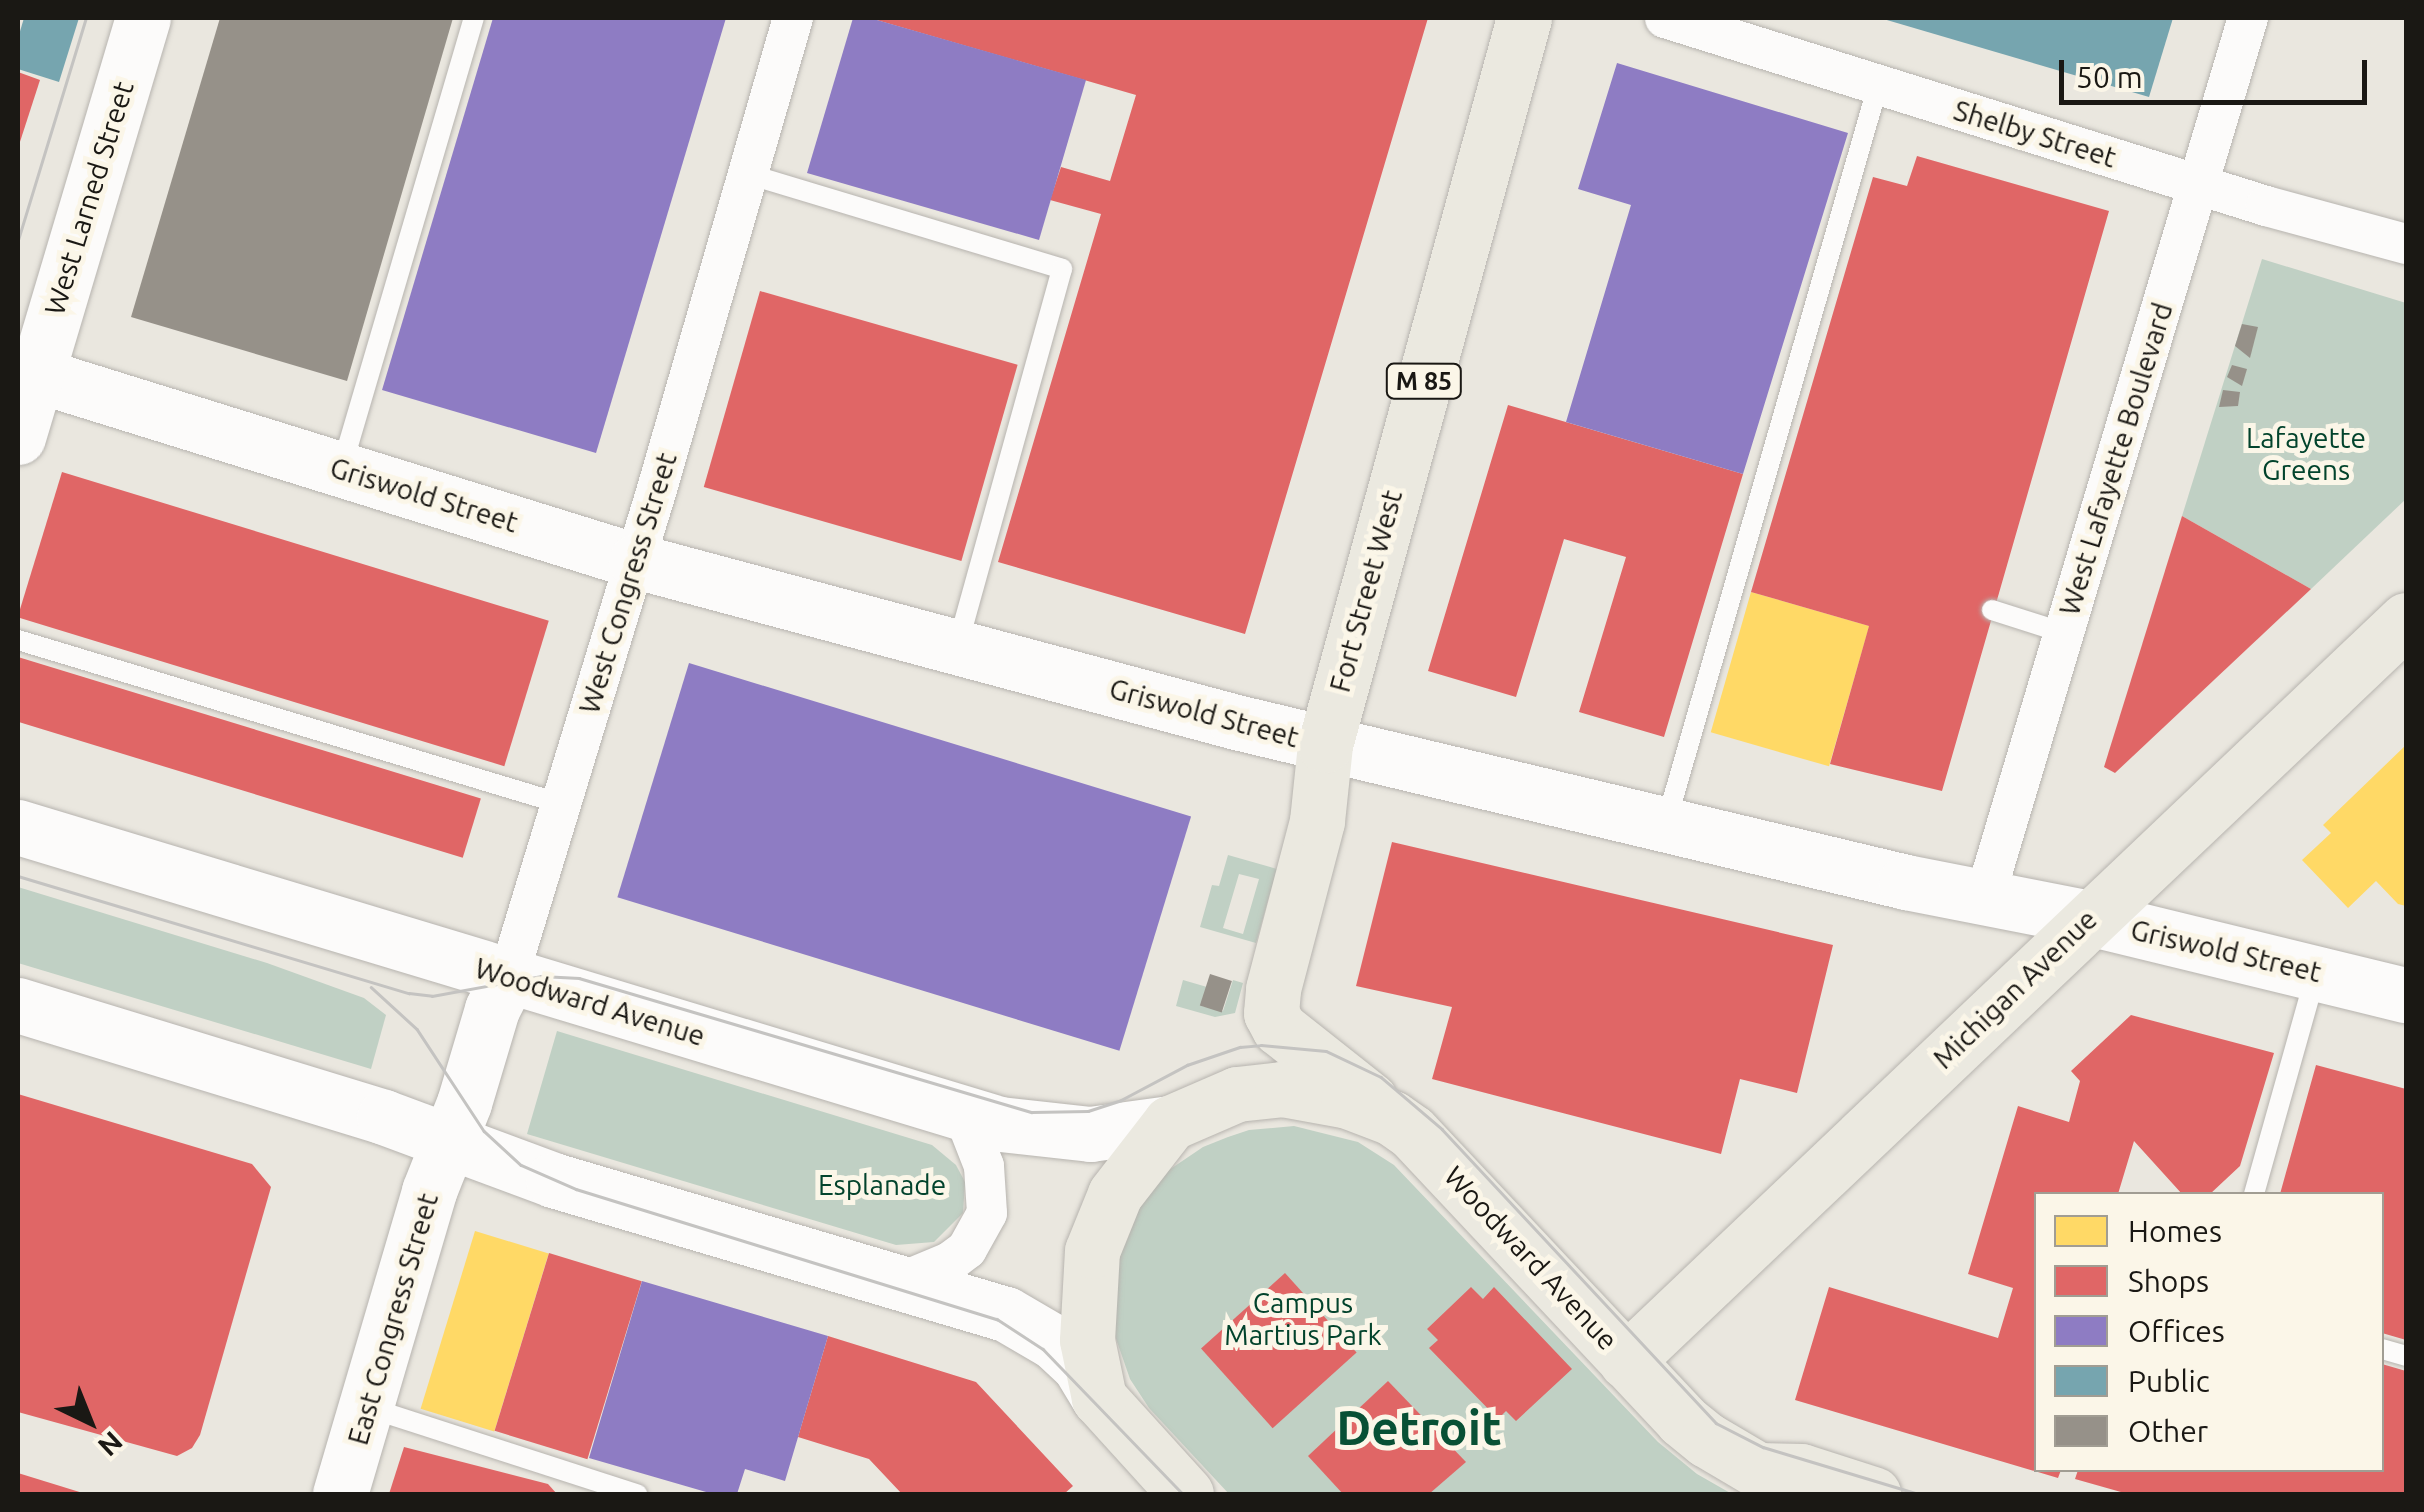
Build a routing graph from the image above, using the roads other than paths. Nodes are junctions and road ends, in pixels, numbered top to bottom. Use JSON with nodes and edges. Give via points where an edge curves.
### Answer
{"nodes":[{"id":1,"x":144,"y":18,"type":"edge"},
{"id":2,"x":474,"y":18,"type":"edge"},
{"id":3,"x":793,"y":18,"type":"edge"},
{"id":4,"x":1524,"y":18,"type":"edge"},
{"id":5,"x":1665,"y":18,"type":"edge"},
{"id":6,"x":2248,"y":18,"type":"edge"},
{"id":7,"x":1878,"y":85,"type":"junction"},
{"id":8,"x":748,"y":174,"type":"junction"},
{"id":9,"x":2198,"y":185,"type":"junction"},
{"id":10,"x":2406,"y":244,"type":"edge"},
{"id":11,"x":27,"y":372,"type":"edge"},
{"id":12,"x":18,"y":437,"type":"edge"},
{"id":13,"x":341,"y":469,"type":"junction"},
{"id":14,"x":636,"y":560,"type":"junction"},
{"id":15,"x":1992,"y":610,"type":"dead end"},
{"id":16,"x":2406,"y":620,"type":"edge"},
{"id":17,"x":2064,"y":632,"type":"junction"},
{"id":18,"x":18,"y":640,"type":"edge"},
{"id":19,"x":958,"y":647,"type":"junction"},
{"id":20,"x":1325,"y":744,"type":"junction"},
{"id":21,"x":562,"y":804,"type":"junction"},
{"id":22,"x":1666,"y":826,"type":"junction"},
{"id":23,"x":18,"y":827,"type":"edge"},
{"id":24,"x":1984,"y":900,"type":"junction"},
{"id":25,"x":2089,"y":918,"type":"junction"},
{"id":26,"x":2317,"y":972,"type":"junction"},
{"id":27,"x":508,"y":978,"type":"junction"},
{"id":28,"x":2406,"y":995,"type":"edge"},
{"id":29,"x":18,"y":1005,"type":"edge"},
{"id":30,"x":964,"y":1114,"type":"junction"},
{"id":31,"x":1392,"y":1118,"type":"junction"},
{"id":32,"x":1170,"y":1124,"type":"junction"},
{"id":33,"x":448,"y":1144,"type":"junction"},
{"id":34,"x":2255,"y":1192,"type":"edge"},
{"id":35,"x":902,"y":1282,"type":"junction"},
{"id":36,"x":1626,"y":1361,"type":"junction"},
{"id":37,"x":1098,"y":1398,"type":"junction"},
{"id":38,"x":368,"y":1407,"type":"junction"},
{"id":39,"x":1766,"y":1482,"type":"edge"},
{"id":40,"x":340,"y":1494,"type":"edge"},
{"id":41,"x":637,"y":1494,"type":"edge"},
{"id":42,"x":1186,"y":1494,"type":"edge"},
{"id":43,"x":1873,"y":1494,"type":"edge"}],
"edges":[{"from":1,"to":11,"type":"street","name":"West Larned Street"},
{"from":2,"to":13,"type":"lane"},
{"from":3,"to":8,"type":"street","name":"West Congress Street"},
{"from":4,"to":20,"type":"main road","name":"Fort Street West","number":"M 85"},
{"from":5,"to":7,"type":"street","name":"Shelby Street"},
{"from":6,"to":9,"type":"street","name":"West Lafayette Boulevard"},
{"from":7,"to":9,"type":"street","name":"Shelby Street"},
{"from":7,"to":22,"type":"lane"},
{"from":8,"to":14,"type":"street","name":"West Congress Street"},
{"from":8,"to":19,"type":"lane","via":[[1062,268]]},
{"from":9,"to":10,"type":"street","name":"Shelby Street"},
{"from":9,"to":17,"type":"street","name":"West Lafayette Boulevard"},
{"from":11,"to":12,"type":"street","name":"West Larned Street"},
{"from":11,"to":13,"type":"street","name":"Griswold Street"},
{"from":13,"to":14,"type":"street","name":"Griswold Street"},
{"from":14,"to":19,"type":"street","name":"Griswold Street"},
{"from":14,"to":21,"type":"street","name":"West Congress Street"},
{"from":15,"to":17,"type":"lane"},
{"from":16,"to":25,"type":"main road","name":"Michigan Avenue"},
{"from":17,"to":24,"type":"street","name":"West Lafayette Boulevard"},
{"from":18,"to":21,"type":"lane"},
{"from":19,"to":20,"type":"street","name":"Griswold Street"},
{"from":20,"to":22,"type":"street","name":"Griswold Street"},
{"from":20,"to":31,"type":"main road","name":"Fort Street West","via":[[1317,821],[1280,948],[1271,1013],[1278,1028]]},
{"from":21,"to":27,"type":"street","name":"West Congress Street"},
{"from":22,"to":24,"type":"street","name":"Griswold Street"},
{"from":23,"to":27,"type":"street","name":"Woodward Avenue"},
{"from":24,"to":25,"type":"street","name":"Griswold Street"},
{"from":25,"to":26,"type":"street","name":"Griswold Street"},
{"from":25,"to":36,"type":"main road","name":"Michigan Avenue"},
{"from":26,"to":28,"type":"street","name":"Griswold Street"},
{"from":26,"to":34,"type":"lane"},
{"from":27,"to":30,"type":"street","name":"Woodward Avenue"},
{"from":27,"to":33,"type":"street","name":"West Congress Street"},
{"from":29,"to":33,"type":"street","via":[[384,1117]]},
{"from":30,"to":32,"type":"street","name":"Woodward Avenue","via":[[1074,1134]]},
{"from":30,"to":35,"type":"street","via":[[984,1166],[987,1213],[967,1248],[950,1262]]},
{"from":31,"to":32,"type":"main road","name":"Woodward Avenue","via":[[1327,1094],[1282,1089],[1236,1094]]},
{"from":31,"to":36,"type":"main road","name":"Woodward Avenue","via":[[1433,1152]]},
{"from":32,"to":37,"type":"main road","name":"Woodward Avenue","via":[[1115,1194],[1092,1251],[1087,1324]]},
{"from":33,"to":35,"type":"street"},
{"from":33,"to":38,"type":"street","name":"East Congress Street"},
{"from":35,"to":37,"type":"street","via":[[1030,1325],[1079,1365]]},
{"from":36,"to":39,"type":"main road","name":"Woodward Avenue","via":[[1682,1420]]},
{"from":37,"to":42,"type":"main road"},
{"from":38,"to":40,"type":"street","name":"East Congress Street"},
{"from":38,"to":41,"type":"lane"},
{"from":39,"to":43,"type":"main road","name":"Woodward Avenue","via":[[1801,1471]]}]}
